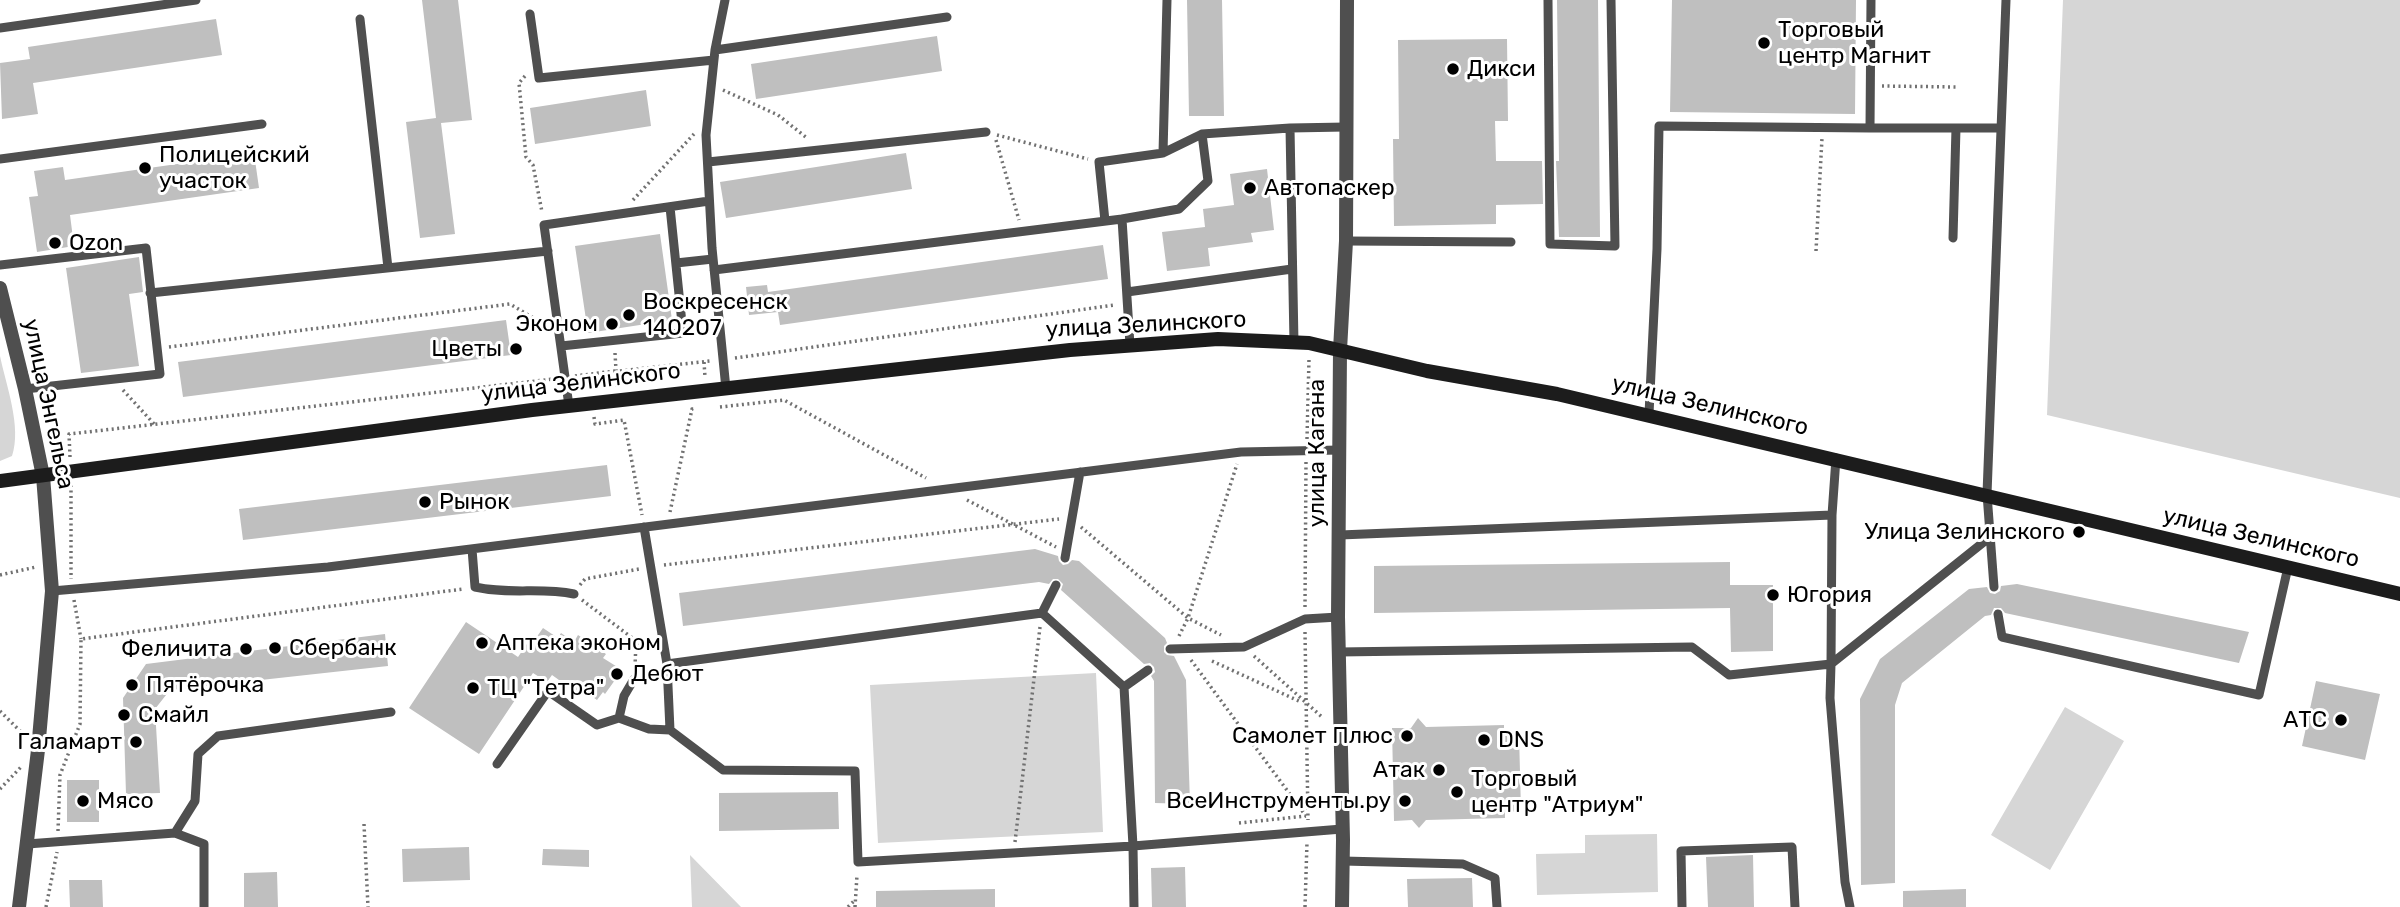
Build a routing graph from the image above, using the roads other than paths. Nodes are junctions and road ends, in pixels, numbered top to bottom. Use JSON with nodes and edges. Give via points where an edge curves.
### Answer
{"nodes":[{"id":1,"x":196,"y":0,"type":"edge"},
{"id":2,"x":725,"y":0,"type":"edge"},
{"id":3,"x":1167,"y":0,"type":"edge"},
{"id":4,"x":1347,"y":0,"type":"edge"},
{"id":5,"x":1548,"y":0,"type":"edge"},
{"id":6,"x":1611,"y":0,"type":"edge"},
{"id":7,"x":1871,"y":0,"type":"edge"},
{"id":8,"x":2006,"y":0,"type":"edge"},
{"id":9,"x":530,"y":15,"type":"dead end"},
{"id":10,"x":947,"y":17,"type":"dead end"},
{"id":11,"x":360,"y":19,"type":"dead end"},
{"id":12,"x":0,"y":28,"type":"edge"},
{"id":13,"x":715,"y":55,"type":"junction"},
{"id":14,"x":262,"y":124,"type":"dead end"},
{"id":15,"x":1346,"y":127,"type":"junction"},
{"id":16,"x":1290,"y":128,"type":"junction"},
{"id":17,"x":1870,"y":128,"type":"junction"},
{"id":18,"x":1956,"y":128,"type":"junction"},
{"id":19,"x":2001,"y":128,"type":"junction"},
{"id":20,"x":986,"y":132,"type":"dead end"},
{"id":21,"x":1202,"y":134,"type":"junction"},
{"id":22,"x":1163,"y":153,"type":"junction"},
{"id":23,"x":0,"y":159,"type":"edge"},
{"id":24,"x":708,"y":162,"type":"junction"},
{"id":25,"x":709,"y":201,"type":"junction"},
{"id":26,"x":670,"y":207,"type":"junction"},
{"id":27,"x":1122,"y":219,"type":"junction"},
{"id":28,"x":1105,"y":221,"type":"junction"},
{"id":29,"x":1953,"y":238,"type":"dead end"},
{"id":30,"x":1346,"y":241,"type":"junction"},
{"id":31,"x":1511,"y":242,"type":"dead end"},
{"id":32,"x":548,"y":251,"type":"junction"},
{"id":33,"x":713,"y":259,"type":"junction"},
{"id":34,"x":676,"y":263,"type":"junction"},
{"id":35,"x":0,"y":265,"type":"edge"},
{"id":36,"x":388,"y":268,"type":"junction"},
{"id":37,"x":1292,"y":269,"type":"junction"},
{"id":38,"x":714,"y":270,"type":"junction"},
{"id":39,"x":0,"y":288,"type":"edge"},
{"id":40,"x":1127,"y":292,"type":"junction"},
{"id":41,"x":150,"y":293,"type":"junction"},
{"id":42,"x":1294,"y":344,"type":"junction"},
{"id":43,"x":1130,"y":345,"type":"junction"},
{"id":44,"x":561,"y":346,"type":"junction"},
{"id":45,"x":1340,"y":350,"type":"junction"},
{"id":46,"x":26,"y":389,"type":"junction"},
{"id":47,"x":726,"y":389,"type":"junction"},
{"id":48,"x":569,"y":406,"type":"junction"},
{"id":49,"x":1649,"y":414,"type":"junction"},
{"id":50,"x":1340,"y":450,"type":"junction"},
{"id":51,"x":1836,"y":458,"type":"junction"},
{"id":52,"x":1080,"y":472,"type":"junction"},
{"id":53,"x":43,"y":475,"type":"junction"},
{"id":54,"x":0,"y":481,"type":"edge"},
{"id":55,"x":1987,"y":494,"type":"junction"},
{"id":56,"x":1832,"y":515,"type":"junction"},
{"id":57,"x":644,"y":527,"type":"junction"},
{"id":58,"x":1340,"y":536,"type":"junction"},
{"id":59,"x":1990,"y":537,"type":"junction"},
{"id":60,"x":472,"y":549,"type":"junction"},
{"id":61,"x":1066,"y":555,"type":"road end"},
{"id":62,"x":2288,"y":567,"type":"junction"},
{"id":63,"x":1056,"y":586,"type":"dead end"},
{"id":64,"x":1994,"y":587,"type":"dead end"},
{"id":65,"x":52,"y":591,"type":"junction"},
{"id":66,"x":574,"y":594,"type":"road end"},
{"id":67,"x":2400,"y":594,"type":"edge"},
{"id":68,"x":1042,"y":613,"type":"junction"},
{"id":69,"x":1998,"y":614,"type":"dead end"},
{"id":70,"x":1338,"y":617,"type":"junction"},
{"id":71,"x":1170,"y":649,"type":"road end"},
{"id":72,"x":1339,"y":652,"type":"junction"},
{"id":73,"x":667,"y":664,"type":"junction"},
{"id":74,"x":1831,"y":664,"type":"junction"},
{"id":75,"x":1148,"y":670,"type":"dead end"},
{"id":76,"x":634,"y":679,"type":"road end"},
{"id":77,"x":1124,"y":687,"type":"junction"},
{"id":78,"x":391,"y":712,"type":"dead end"},
{"id":79,"x":619,"y":718,"type":"junction"},
{"id":80,"x":670,"y":730,"type":"junction"},
{"id":81,"x":498,"y":764,"type":"dead end"},
{"id":82,"x":1342,"y":829,"type":"junction"},
{"id":83,"x":175,"y":833,"type":"junction"},
{"id":84,"x":27,"y":844,"type":"junction"},
{"id":85,"x":1133,"y":846,"type":"junction"},
{"id":86,"x":1343,"y":861,"type":"junction"},
{"id":87,"x":19,"y":907,"type":"edge"},
{"id":88,"x":204,"y":907,"type":"edge"},
{"id":89,"x":1134,"y":907,"type":"edge"},
{"id":90,"x":1342,"y":907,"type":"edge"},
{"id":91,"x":1497,"y":907,"type":"edge"},
{"id":92,"x":1682,"y":907,"type":"edge"},
{"id":93,"x":1795,"y":907,"type":"edge"},
{"id":94,"x":1850,"y":907,"type":"edge"}],
"edges":[{"from":1,"to":12,"type":"lane"},
{"from":2,"to":13,"type":"lane"},
{"from":3,"to":22,"type":"lane"},
{"from":4,"to":15,"type":"street","name":"улица Кагана"},
{"from":5,"to":6,"type":"lane","via":[[1550,244],[1615,246]]},
{"from":7,"to":17,"type":"lane"},
{"from":8,"to":19,"type":"lane"},
{"from":9,"to":13,"type":"lane","via":[[539,78]]},
{"from":10,"to":13,"type":"lane"},
{"from":11,"to":36,"type":"lane"},
{"from":13,"to":24,"type":"lane"},
{"from":14,"to":23,"type":"lane"},
{"from":15,"to":16,"type":"lane"},
{"from":15,"to":30,"type":"street","name":"улица Кагана"},
{"from":16,"to":21,"type":"lane"},
{"from":16,"to":37,"type":"lane"},
{"from":17,"to":18,"type":"lane"},
{"from":17,"to":49,"type":"lane","via":[[1659,126]]},
{"from":18,"to":19,"type":"lane"},
{"from":18,"to":29,"type":"lane"},
{"from":19,"to":55,"type":"lane"},
{"from":20,"to":24,"type":"lane"},
{"from":21,"to":22,"type":"lane"},
{"from":21,"to":27,"type":"lane","via":[[1208,181],[1179,209]]},
{"from":22,"to":28,"type":"lane","via":[[1099,162]]},
{"from":24,"to":25,"type":"lane"},
{"from":25,"to":26,"type":"lane"},
{"from":25,"to":33,"type":"lane"},
{"from":26,"to":32,"type":"lane","via":[[544,225]]},
{"from":26,"to":34,"type":"lane"},
{"from":27,"to":28,"type":"lane"},
{"from":27,"to":40,"type":"lane"},
{"from":28,"to":38,"type":"lane"},
{"from":30,"to":31,"type":"lane"},
{"from":30,"to":45,"type":"street","name":"улица Кагана"},
{"from":32,"to":36,"type":"lane"},
{"from":32,"to":44,"type":"lane"},
{"from":33,"to":34,"type":"lane"},
{"from":33,"to":38,"type":"lane"},
{"from":34,"to":44,"type":"lane","via":[[683,333]]},
{"from":35,"to":41,"type":"lane","via":[[146,248]]},
{"from":36,"to":41,"type":"lane"},
{"from":37,"to":40,"type":"lane"},
{"from":37,"to":42,"type":"lane"},
{"from":38,"to":47,"type":"lane"},
{"from":39,"to":46,"type":"street","name":"улица Энгельса"},
{"from":40,"to":43,"type":"lane"},
{"from":41,"to":46,"type":"lane","via":[[160,374]]},
{"from":42,"to":43,"type":"street","name":"улица Зелинского","via":[[1218,339]]},
{"from":42,"to":45,"type":"street","name":"улица Зелинского"},
{"from":43,"to":47,"type":"street","name":"улица Зелинского"},
{"from":44,"to":48,"type":"lane"},
{"from":45,"to":49,"type":"street","name":"улица Зелинского"},
{"from":45,"to":50,"type":"street","name":"улица Кагана"},
{"from":46,"to":53,"type":"street","name":"улица Энгельса"},
{"from":47,"to":48,"type":"street","name":"улица Зелинского"},
{"from":48,"to":53,"type":"street","name":"улица Зелинского"},
{"from":49,"to":51,"type":"street","name":"улица Зелинского"},
{"from":50,"to":52,"type":"lane","via":[[1241,452]]},
{"from":50,"to":58,"type":"street","name":"улица Кагана"},
{"from":51,"to":55,"type":"street","name":"улица Зелинского"},
{"from":51,"to":56,"type":"lane"},
{"from":52,"to":57,"type":"lane"},
{"from":52,"to":61,"type":"lane"},
{"from":53,"to":54,"type":"street","name":"улица Зелинского"},
{"from":53,"to":65,"type":"street","name":"улица Энгельса"},
{"from":55,"to":59,"type":"lane"},
{"from":55,"to":62,"type":"street","name":"улица Зелинского"},
{"from":56,"to":58,"type":"lane"},
{"from":56,"to":74,"type":"lane"},
{"from":57,"to":60,"type":"lane"},
{"from":57,"to":73,"type":"lane"},
{"from":58,"to":70,"type":"street","name":"улица Кагана"},
{"from":59,"to":64,"type":"lane"},
{"from":59,"to":74,"type":"lane"},
{"from":60,"to":65,"type":"lane","via":[[328,567]]},
{"from":60,"to":66,"type":"lane","via":[[475,587]]},
{"from":62,"to":67,"type":"street","name":"улица Зелинского"},
{"from":62,"to":69,"type":"lane","via":[[2259,695],[2002,637]]},
{"from":63,"to":68,"type":"lane"},
{"from":65,"to":84,"type":"street","name":"улица Энгельса"},
{"from":68,"to":73,"type":"lane"},
{"from":68,"to":77,"type":"lane"},
{"from":70,"to":71,"type":"lane","via":[[1305,619],[1244,647]]},
{"from":70,"to":72,"type":"street","name":"улица Кагана"},
{"from":72,"to":74,"type":"lane","via":[[1692,648],[1729,675]]},
{"from":72,"to":82,"type":"street","name":"улица Кагана"},
{"from":73,"to":80,"type":"lane"},
{"from":74,"to":94,"type":"lane","via":[[1830,698]]},
{"from":75,"to":77,"type":"lane"},
{"from":76,"to":79,"type":"lane"},
{"from":77,"to":85,"type":"lane"},
{"from":78,"to":83,"type":"lane","via":[[218,737],[198,754],[195,802]]},
{"from":79,"to":80,"type":"lane","via":[[649,729]]},
{"from":79,"to":81,"type":"lane","via":[[597,725],[548,691]]},
{"from":80,"to":85,"type":"lane","via":[[723,770],[855,771],[858,862]]},
{"from":82,"to":85,"type":"lane"},
{"from":82,"to":86,"type":"street","name":"улица Кагана"},
{"from":83,"to":84,"type":"lane"},
{"from":83,"to":88,"type":"lane","via":[[204,844]]},
{"from":84,"to":87,"type":"street","name":"улица Энгельса"},
{"from":85,"to":89,"type":"lane"},
{"from":86,"to":90,"type":"street","name":"улица Кагана"},
{"from":86,"to":91,"type":"lane","via":[[1463,864],[1495,878]]},
{"from":92,"to":93,"type":"lane","via":[[1681,851],[1792,847]]}]}
